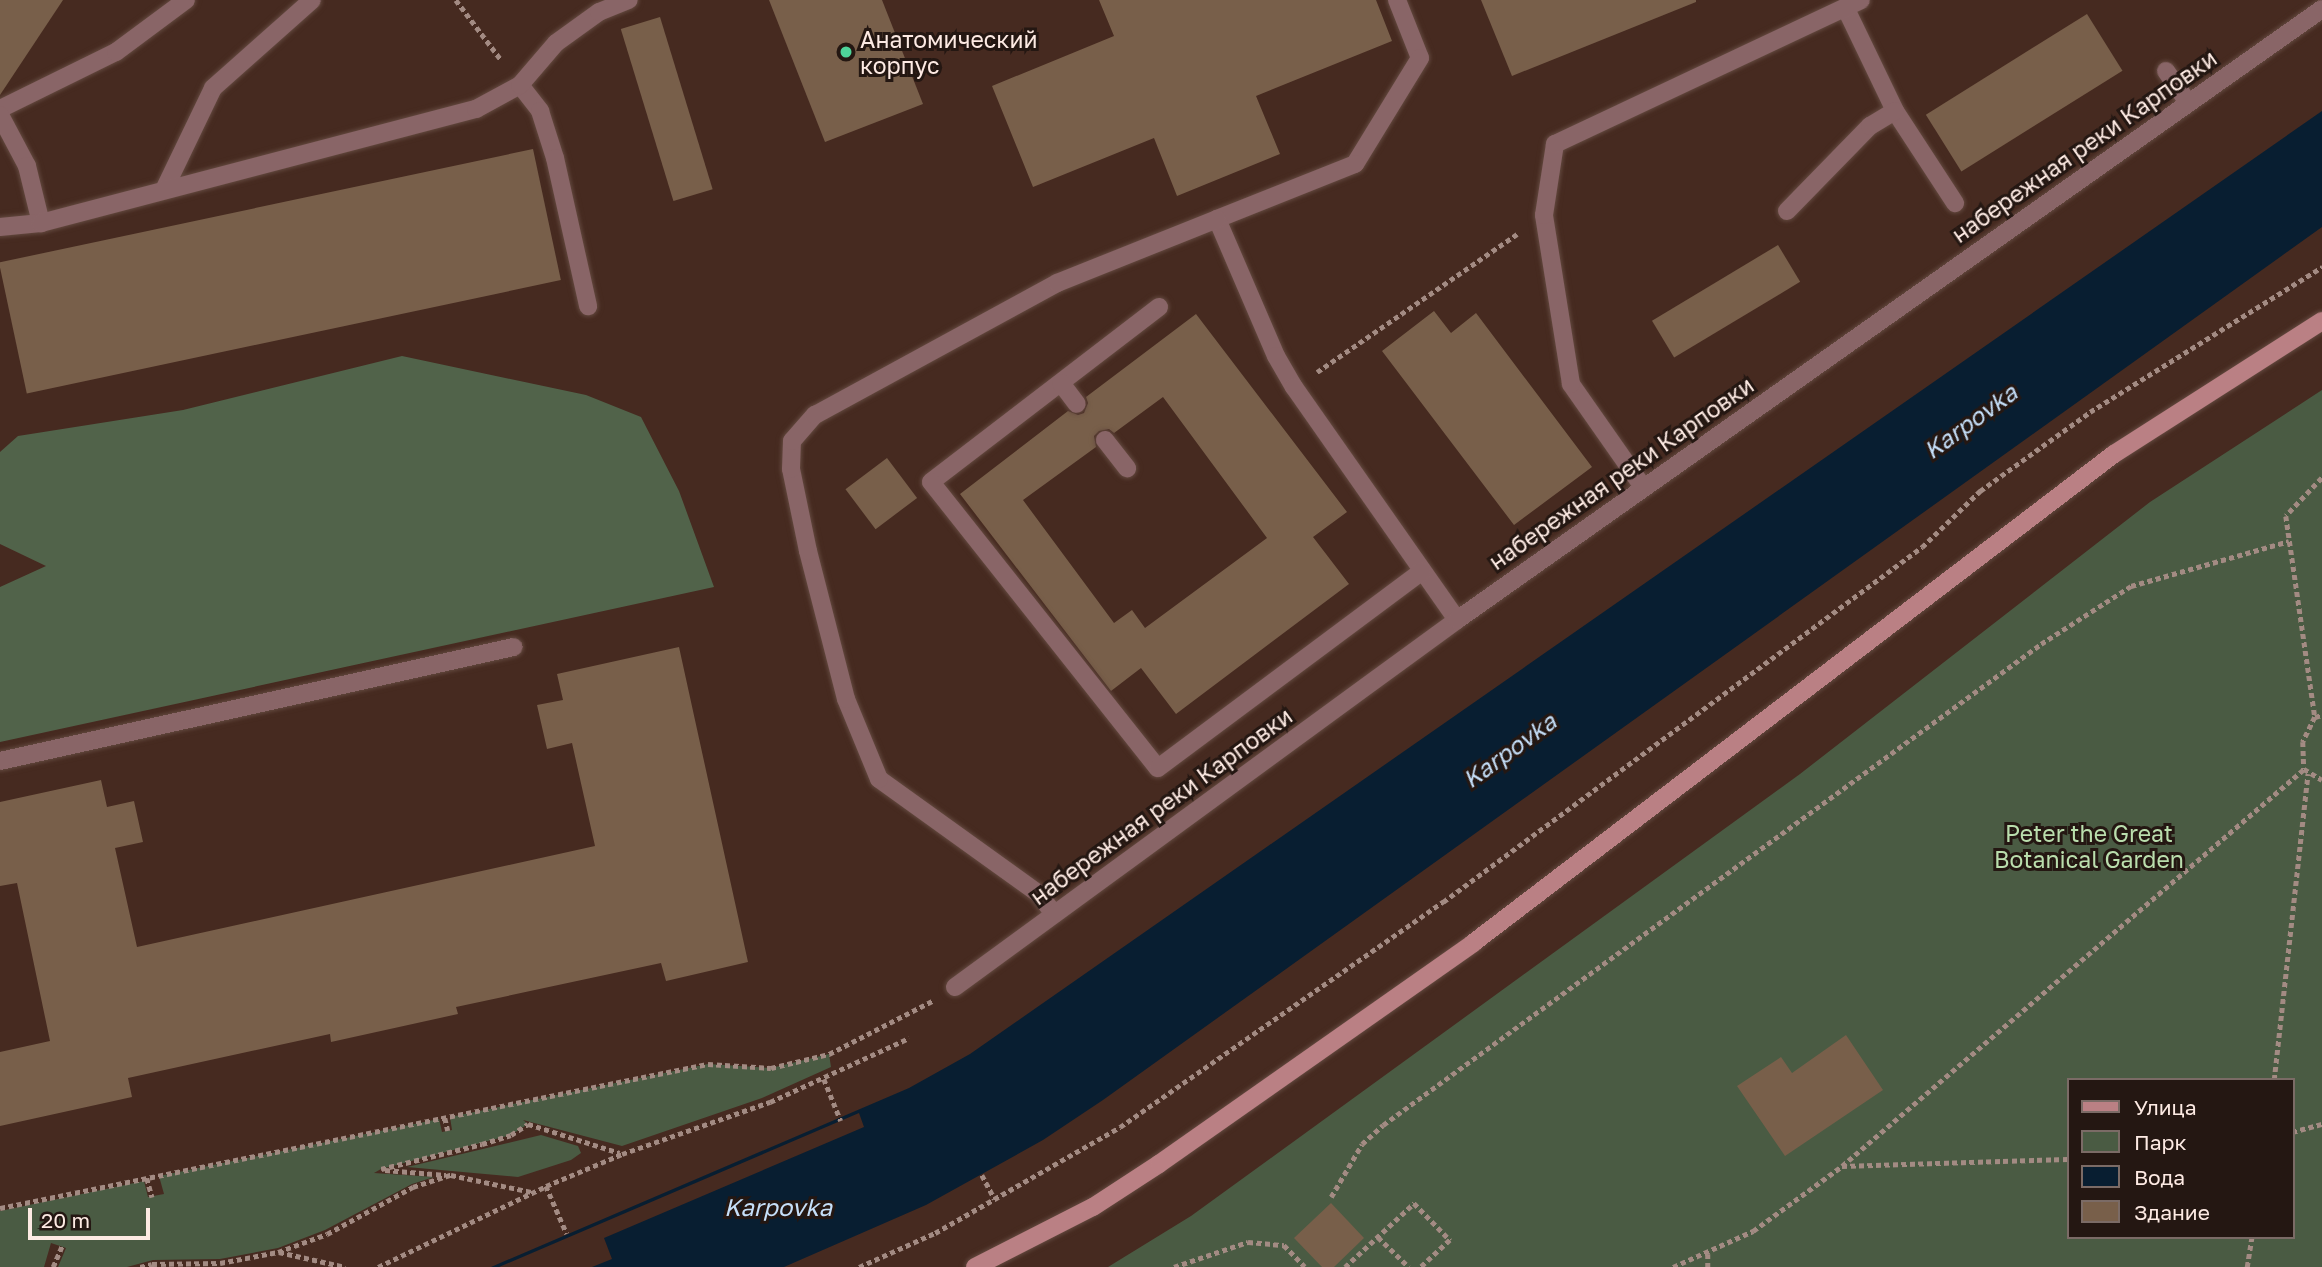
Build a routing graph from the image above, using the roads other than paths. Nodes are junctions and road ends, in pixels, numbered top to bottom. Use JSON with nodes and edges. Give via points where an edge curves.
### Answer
{"nodes":[{"id":1,"x":186,"y":0,"type":"edge"},
{"id":2,"x":312,"y":0,"type":"edge"},
{"id":3,"x":629,"y":0,"type":"edge"},
{"id":4,"x":1397,"y":0,"type":"edge"},
{"id":5,"x":1854,"y":5,"type":"edge"},
{"id":6,"x":2322,"y":9,"type":"edge"},
{"id":7,"x":2166,"y":71,"type":"dead end"},
{"id":8,"x":520,"y":85,"type":"junction"},
{"id":9,"x":2188,"y":103,"type":"junction"},
{"id":10,"x":0,"y":109,"type":"edge"},
{"id":11,"x":1895,"y":111,"type":"junction"},
{"id":12,"x":0,"y":115,"type":"edge"},
{"id":13,"x":164,"y":190,"type":"junction"},
{"id":14,"x":1955,"y":203,"type":"dead end"},
{"id":15,"x":1787,"y":211,"type":"dead end"},
{"id":16,"x":1217,"y":219,"type":"junction"},
{"id":17,"x":41,"y":223,"type":"junction"},
{"id":18,"x":0,"y":227,"type":"edge"},
{"id":19,"x":588,"y":306,"type":"dead end"},
{"id":20,"x":1159,"y":307,"type":"dead end"},
{"id":21,"x":2322,"y":321,"type":"edge"},
{"id":22,"x":1061,"y":383,"type":"junction"},
{"id":23,"x":1077,"y":404,"type":"dead end"},
{"id":24,"x":1105,"y":440,"type":"dead end"},
{"id":25,"x":1127,"y":468,"type":"dead end"},
{"id":26,"x":1643,"y":487,"type":"junction"},
{"id":27,"x":1422,"y":571,"type":"junction"},
{"id":28,"x":1457,"y":620,"type":"junction"},
{"id":29,"x":514,"y":647,"type":"dead end"},
{"id":30,"x":0,"y":761,"type":"edge"},
{"id":31,"x":1054,"y":914,"type":"junction"},
{"id":32,"x":955,"y":987,"type":"road end"},
{"id":33,"x":975,"y":1267,"type":"edge"}],
"edges":[{"from":1,"to":10,"type":"lane","via":[[116,52]]},
{"from":2,"to":13,"type":"lane","via":[[213,88]]},
{"from":3,"to":8,"type":"lane","via":[[599,12],[556,43]]},
{"from":4,"to":16,"type":"lane","via":[[1420,58],[1355,164]]},
{"from":5,"to":11,"type":"lane"},
{"from":5,"to":26,"type":"lane","via":[[1555,144],[1544,215],[1571,384]]},
{"from":6,"to":9,"type":"lane","name":"набережная реки Карповки"},
{"from":7,"to":9,"type":"lane"},
{"from":8,"to":13,"type":"lane","via":[[476,109]]},
{"from":8,"to":19,"type":"lane","via":[[540,111],[555,158]]},
{"from":9,"to":26,"type":"lane","name":"набережная реки Карповки"},
{"from":11,"to":14,"type":"lane"},
{"from":11,"to":15,"type":"lane","via":[[1870,126]]},
{"from":12,"to":17,"type":"lane","via":[[27,166]]},
{"from":13,"to":17,"type":"lane"},
{"from":16,"to":27,"type":"lane","via":[[1294,387]]},
{"from":16,"to":31,"type":"lane","via":[[1056,283],[815,415],[792,441],[790,469],[808,551],[846,699],[878,779],[1039,894]]},
{"from":17,"to":18,"type":"lane"},
{"from":20,"to":22,"type":"lane"},
{"from":21,"to":33,"type":"street","via":[[2114,454],[1473,943],[1159,1164],[1093,1207]]},
{"from":22,"to":23,"type":"lane"},
{"from":22,"to":27,"type":"lane","via":[[931,482],[1158,768]]},
{"from":24,"to":25,"type":"lane"},
{"from":26,"to":28,"type":"lane","name":"набережная реки Карповки"},
{"from":27,"to":28,"type":"lane"},
{"from":28,"to":31,"type":"lane","name":"набережная реки Карповки"},
{"from":29,"to":30,"type":"lane"},
{"from":31,"to":32,"type":"lane","name":"набережная реки Карповки"}]}
